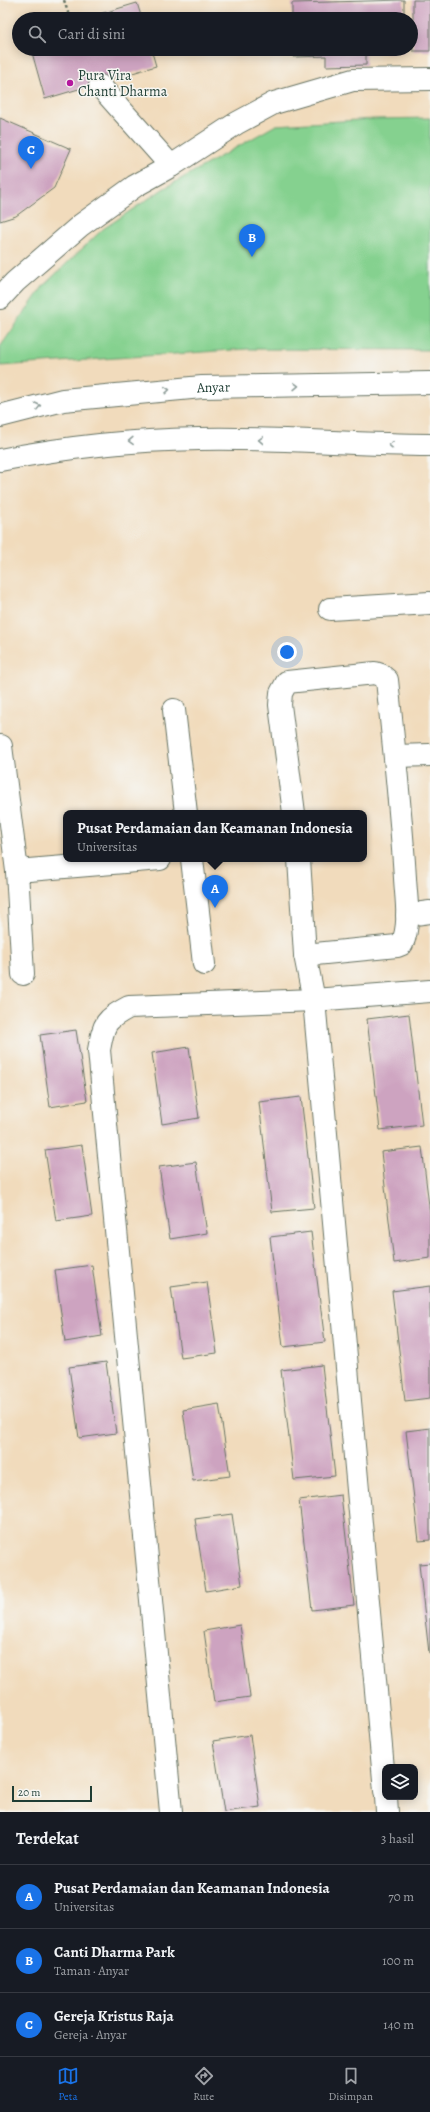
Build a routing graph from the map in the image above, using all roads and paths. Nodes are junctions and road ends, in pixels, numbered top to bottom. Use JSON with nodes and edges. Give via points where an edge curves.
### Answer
{"nodes":[{"id":1,"x":64,"y":0,"type":"edge"},
{"id":2,"x":68,"y":12,"type":"edge"},
{"id":3,"x":430,"y":79,"type":"edge"},
{"id":4,"x":100,"y":86,"type":"dead end"},
{"id":5,"x":171,"y":166,"type":"junction"},
{"id":6,"x":0,"y":298,"type":"edge"},
{"id":7,"x":430,"y":383,"type":"edge"},
{"id":8,"x":0,"y":416,"type":"edge"},
{"id":9,"x":430,"y":445,"type":"edge"},
{"id":10,"x":0,"y":460,"type":"edge"},
{"id":11,"x":430,"y":603,"type":"edge"},
{"id":12,"x":330,"y":609,"type":"dead end"},
{"id":13,"x":174,"y":710,"type":"dead end"},
{"id":14,"x":1,"y":746,"type":"dead end"},
{"id":15,"x":430,"y":755,"type":"edge"},
{"id":16,"x":395,"y":756,"type":"junction"},
{"id":17,"x":186,"y":810,"type":"edge"},
{"id":18,"x":294,"y":810,"type":"edge"},
{"id":19,"x":124,"y":862,"type":"edge"},
{"id":20,"x":192,"y":862,"type":"edge"},
{"id":21,"x":299,"y":862,"type":"edge"},
{"id":22,"x":17,"y":871,"type":"junction"},
{"id":23,"x":430,"y":912,"type":"edge"},
{"id":24,"x":407,"y":915,"type":"junction"},
{"id":25,"x":304,"y":956,"type":"junction"},
{"id":26,"x":204,"y":964,"type":"dead end"},
{"id":27,"x":23,"y":974,"type":"dead end"},
{"id":28,"x":430,"y":992,"type":"edge"},
{"id":29,"x":314,"y":1000,"type":"junction"},
{"id":30,"x":383,"y":1764,"type":"edge"},
{"id":31,"x":386,"y":1800,"type":"edge"},
{"id":32,"x":171,"y":1812,"type":"edge"},
{"id":33,"x":387,"y":1812,"type":"edge"}],
"edges":[{"from":1,"to":2,"type":"path"},
{"from":3,"to":5,"type":"street","via":[[353,80],[274,103],[237,123]]},
{"from":4,"to":5,"type":"street"},
{"from":5,"to":6,"type":"street","via":[[136,186],[81,225]]},
{"from":8,"to":7,"type":"street","name":"Anyar","one_way":true,"via":[[63,400],[202,387]]},
{"from":9,"to":10,"type":"street","one_way":true,"via":[[200,438],[120,442],[57,449]]},
{"from":11,"to":12,"type":"street"},
{"from":13,"to":17,"type":"street"},
{"from":14,"to":22,"type":"street"},
{"from":15,"to":16,"type":"street"},
{"from":16,"to":18,"type":"street","via":[[387,680],[381,674],[287,682],[281,693],[280,705]]},
{"from":16,"to":24,"type":"street","via":[[402,815]]},
{"from":19,"to":22,"type":"street"},
{"from":20,"to":26,"type":"street"},
{"from":21,"to":25,"type":"street"},
{"from":22,"to":27,"type":"street"},
{"from":23,"to":24,"type":"street"},
{"from":24,"to":25,"type":"street","via":[[405,938],[402,944],[397,946]]},
{"from":25,"to":29,"type":"street"},
{"from":28,"to":29,"type":"street"},
{"from":29,"to":30,"type":"street"},
{"from":29,"to":32,"type":"street","via":[[129,1007],[109,1018],[102,1031],[99,1050]]},
{"from":31,"to":33,"type":"street"}]}
